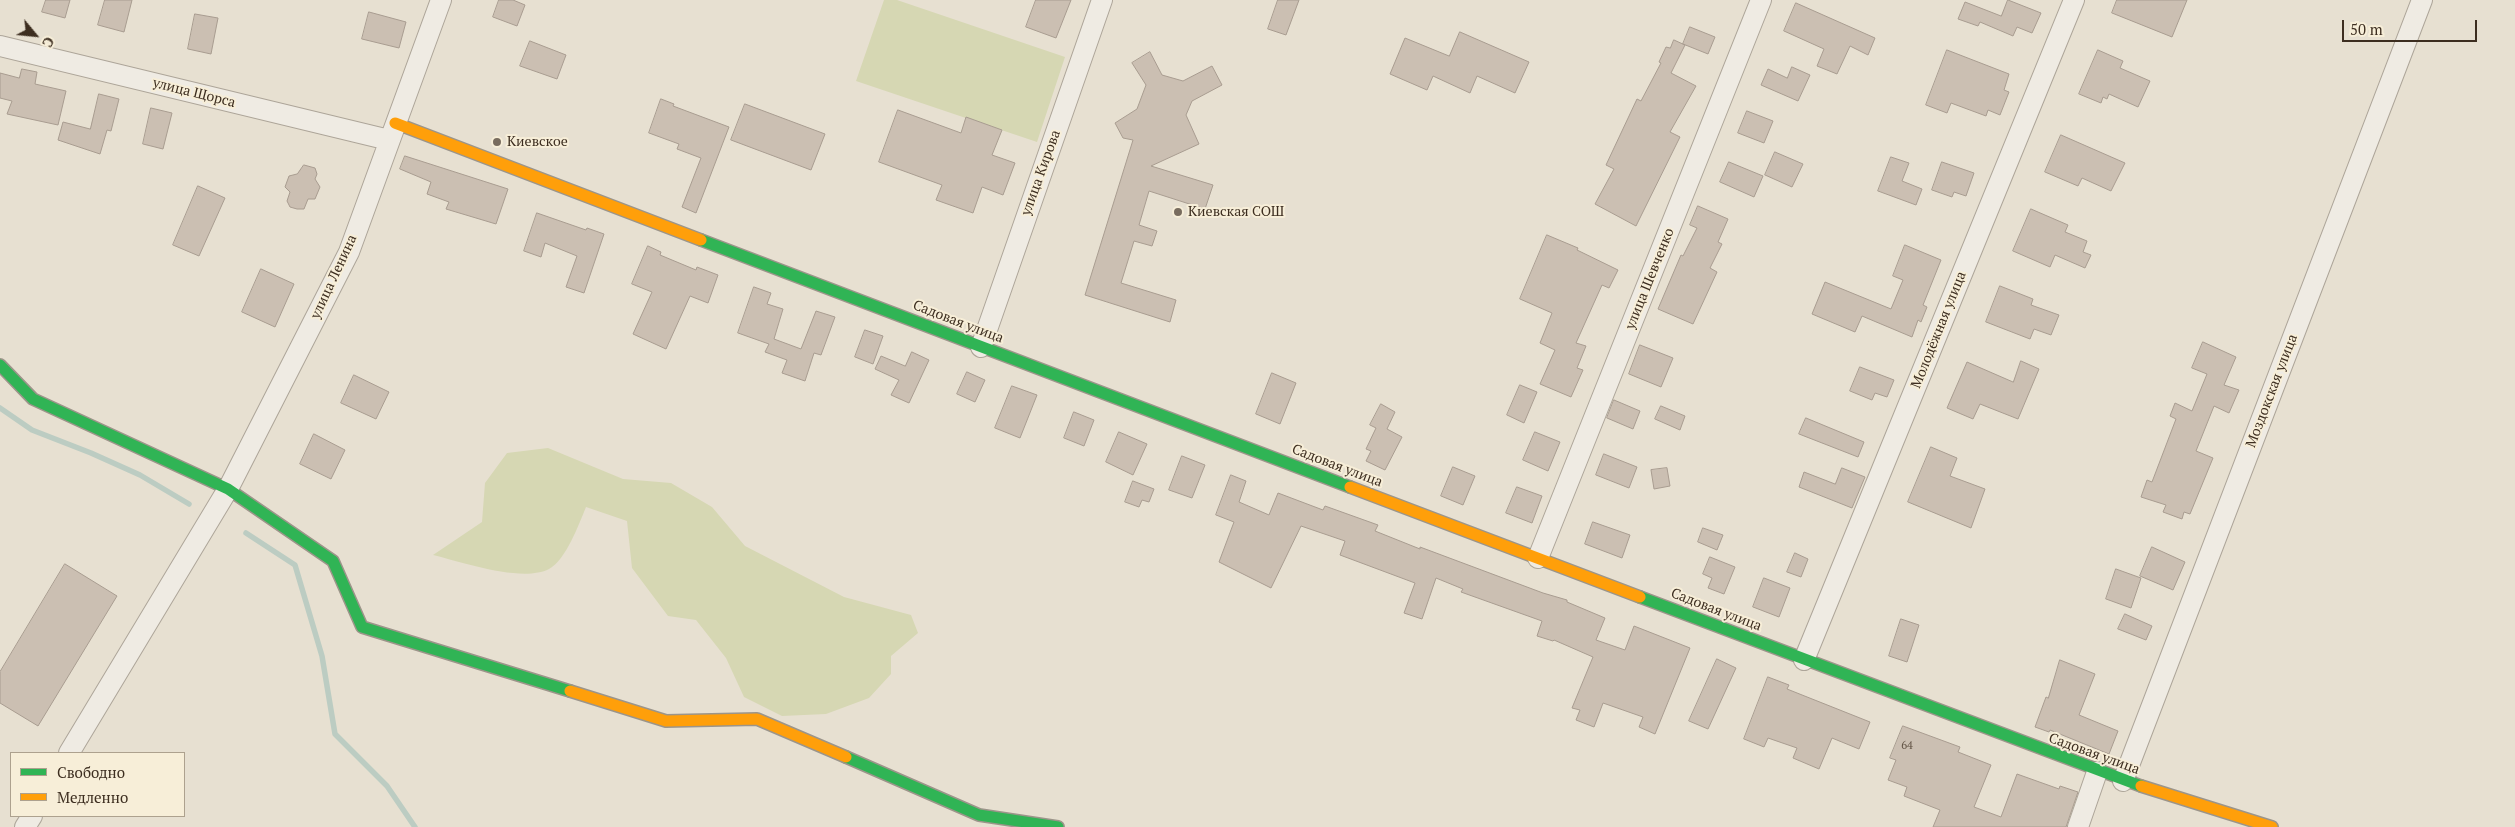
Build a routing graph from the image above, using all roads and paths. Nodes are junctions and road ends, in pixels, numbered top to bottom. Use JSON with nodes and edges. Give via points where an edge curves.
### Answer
{"nodes":[{"id":1,"x":441,"y":0,"type":"edge"},
{"id":2,"x":1102,"y":0,"type":"edge"},
{"id":3,"x":1761,"y":0,"type":"edge"},
{"id":4,"x":2074,"y":0,"type":"edge"},
{"id":5,"x":2422,"y":0,"type":"edge"},
{"id":6,"x":0,"y":46,"type":"edge"},
{"id":7,"x":392,"y":131,"type":"junction"},
{"id":8,"x":981,"y":347,"type":"junction"},
{"id":9,"x":0,"y":365,"type":"edge"},
{"id":10,"x":228,"y":490,"type":"junction"},
{"id":11,"x":1538,"y":558,"type":"junction"},
{"id":12,"x":1804,"y":660,"type":"junction"},
{"id":13,"x":70,"y":752,"type":"edge"},
{"id":14,"x":2097,"y":772,"type":"junction"},
{"id":15,"x":2122,"y":781,"type":"junction"},
{"id":16,"x":1058,"y":827,"type":"edge"},
{"id":17,"x":2078,"y":827,"type":"edge"},
{"id":18,"x":2272,"y":827,"type":"edge"}],
"edges":[{"from":1,"to":7,"type":"street","name":"улица Ленина"},
{"from":2,"to":8,"type":"street","name":"улица Кирова"},
{"from":3,"to":11,"type":"street","name":"улица Шевченко"},
{"from":4,"to":12,"type":"street","name":"Молодёжная улица"},
{"from":5,"to":15,"type":"street","name":"Моздокская улица"},
{"from":6,"to":7,"type":"street","name":"улица Щорса"},
{"from":7,"to":8,"type":"street","name":"Садовая улица"},
{"from":7,"to":10,"type":"street","name":"улица Ленина","via":[[349,252]]},
{"from":8,"to":11,"type":"street","name":"Садовая улица"},
{"from":9,"to":10,"type":"street","via":[[33,399]]},
{"from":10,"to":13,"type":"street","name":"улица Ленина"},
{"from":10,"to":16,"type":"street","via":[[333,561],[362,628],[666,721],[757,719],[979,815]]},
{"from":11,"to":12,"type":"street","name":"Садовая улица"},
{"from":12,"to":14,"type":"street","name":"Садовая улица"},
{"from":14,"to":15,"type":"street","name":"Садовая улица"},
{"from":14,"to":17,"type":"street"},
{"from":15,"to":18,"type":"street","name":"Садовая улица"}]}
